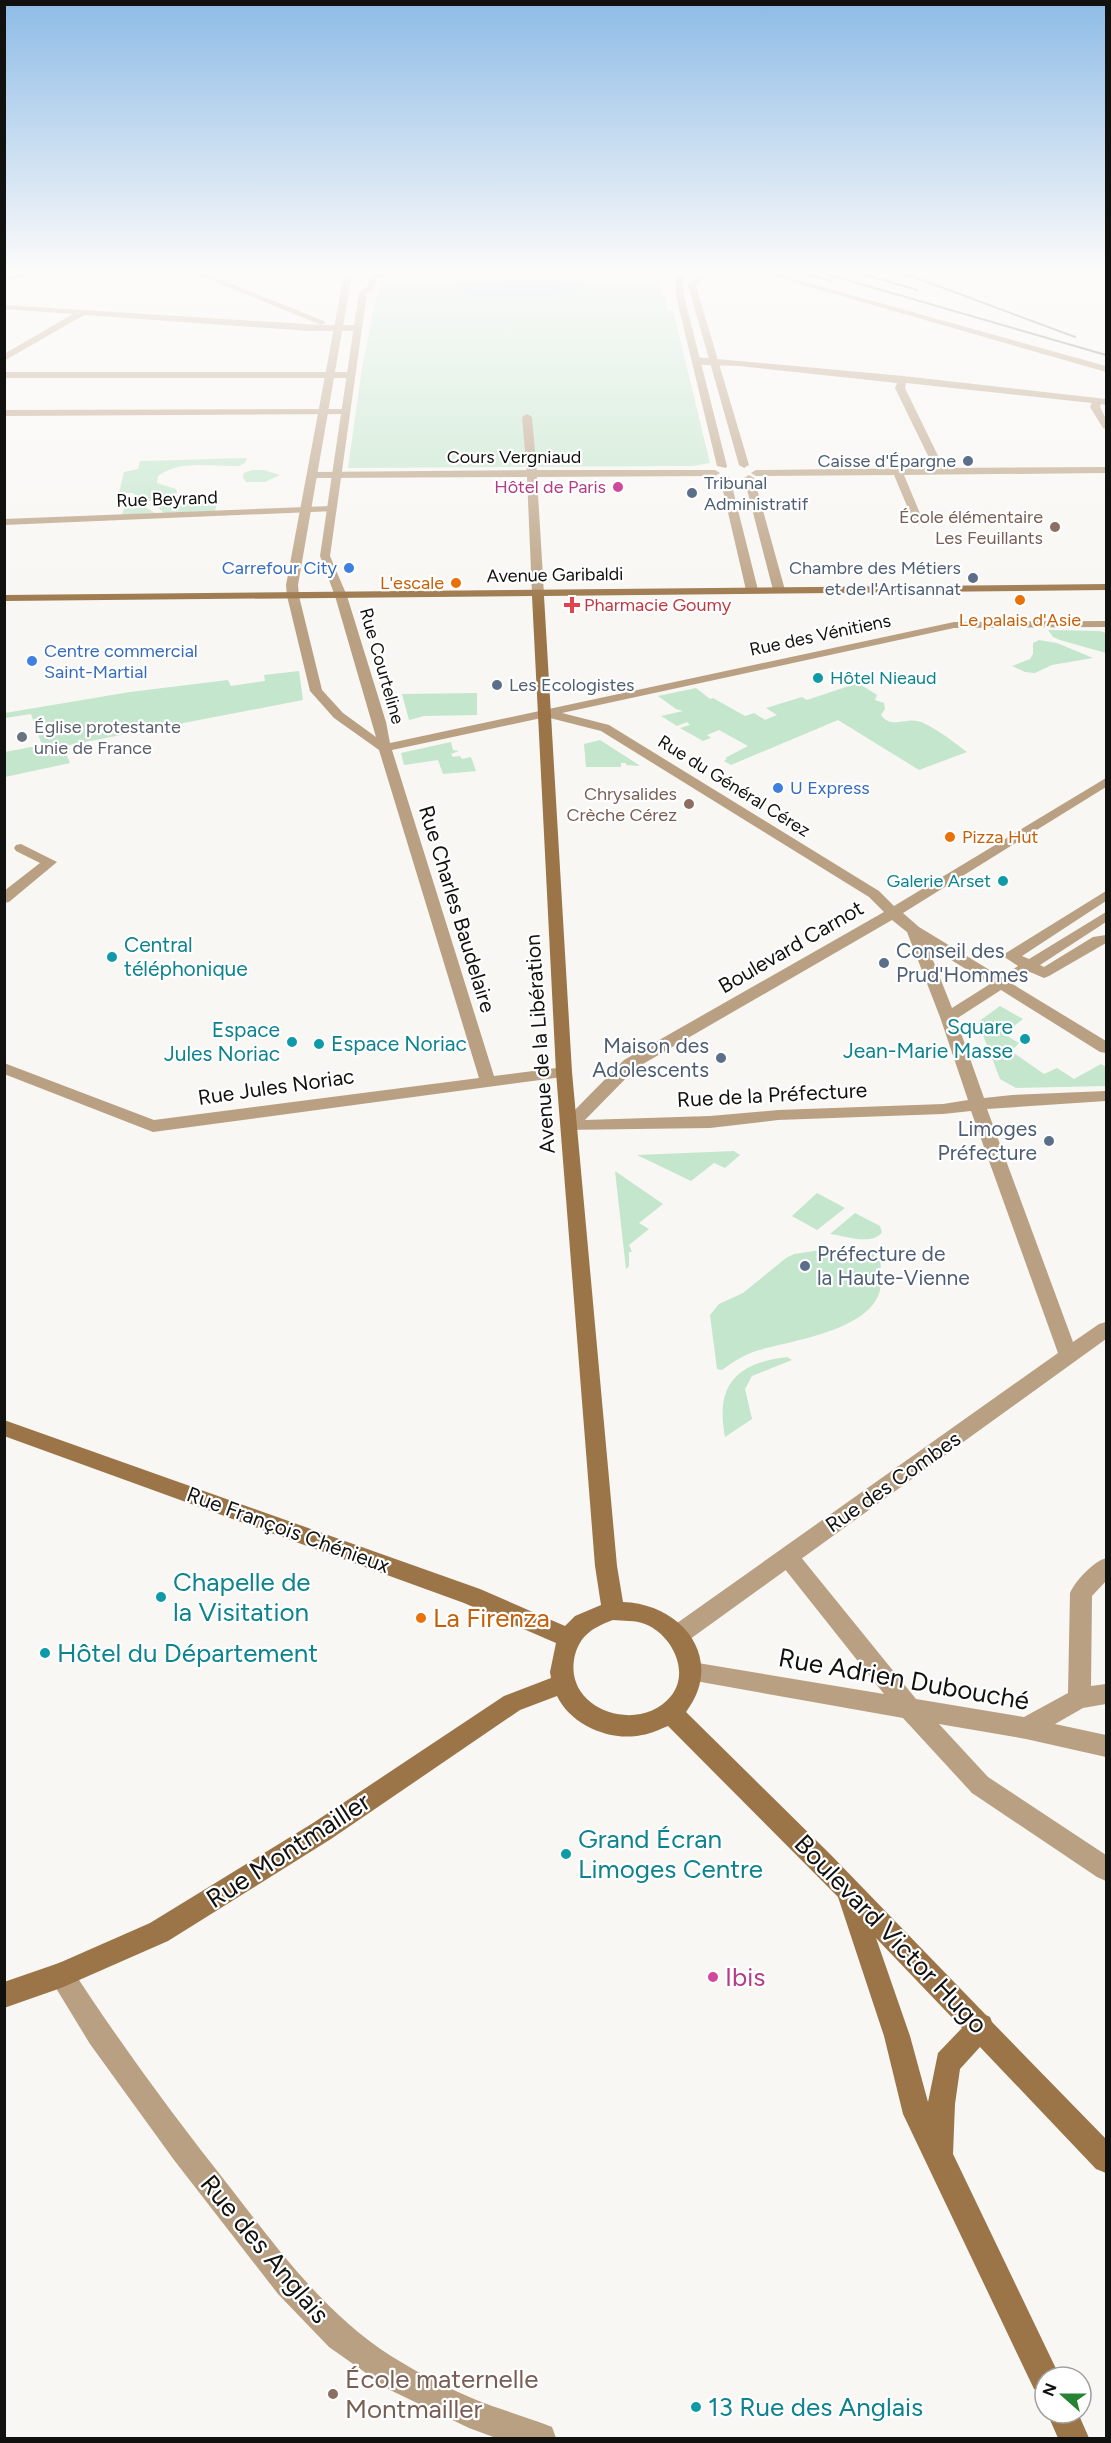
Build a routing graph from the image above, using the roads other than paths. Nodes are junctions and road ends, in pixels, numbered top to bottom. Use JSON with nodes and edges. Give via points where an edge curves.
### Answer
{"nodes":[{"id":1,"x":328,"y":388,"type":"edge"},
{"id":2,"x":348,"y":388,"type":"edge"},
{"id":3,"x":702,"y":388,"type":"edge"},
{"id":4,"x":723,"y":388,"type":"edge"},
{"id":5,"x":900,"y":388,"type":"edge"},
{"id":6,"x":979,"y":388,"type":"edge"},
{"id":7,"x":1102,"y":401,"type":"edge"},
{"id":8,"x":324,"y":410,"type":"junction"},
{"id":9,"x":344,"y":411,"type":"junction"},
{"id":10,"x":4,"y":413,"type":"edge"},
{"id":11,"x":527,"y":417,"type":"dead end"},
{"id":12,"x":1107,"y":426,"type":"edge"},
{"id":13,"x":744,"y":465,"type":"junction"},
{"id":14,"x":1107,"y":470,"type":"edge"},
{"id":15,"x":897,"y":471,"type":"junction"},
{"id":16,"x":940,"y":471,"type":"junction"},
{"id":17,"x":721,"y":472,"type":"junction"},
{"id":18,"x":531,"y":473,"type":"junction"},
{"id":19,"x":313,"y":475,"type":"junction"},
{"id":20,"x":336,"y":475,"type":"junction"},
{"id":21,"x":752,"y":475,"type":"junction"},
{"id":22,"x":331,"y":509,"type":"junction"},
{"id":23,"x":307,"y":510,"type":"junction"},
{"id":24,"x":4,"y":522,"type":"edge"},
{"id":25,"x":919,"y":523,"type":"dead end"},
{"id":26,"x":1107,"y":587,"type":"edge"},
{"id":27,"x":752,"y":590,"type":"junction"},
{"id":28,"x":778,"y":590,"type":"junction"},
{"id":29,"x":538,"y":594,"type":"junction"},
{"id":30,"x":293,"y":596,"type":"junction"},
{"id":31,"x":341,"y":596,"type":"junction"},
{"id":32,"x":4,"y":598,"type":"edge"},
{"id":33,"x":1107,"y":624,"type":"edge"},
{"id":34,"x":544,"y":713,"type":"junction"},
{"id":35,"x":385,"y":748,"type":"junction"},
{"id":36,"x":1107,"y":782,"type":"edge"},
{"id":37,"x":21,"y":848,"type":"dead end"},
{"id":38,"x":1107,"y":895,"type":"edge"},
{"id":39,"x":4,"y":899,"type":"edge"},
{"id":40,"x":893,"y":913,"type":"junction"},
{"id":41,"x":1107,"y":916,"type":"edge"},
{"id":42,"x":914,"y":930,"type":"junction"},
{"id":43,"x":1107,"y":937,"type":"edge"},
{"id":44,"x":1029,"y":966,"type":"junction"},
{"id":45,"x":1002,"y":983,"type":"junction"},
{"id":46,"x":948,"y":1017,"type":"junction"},
{"id":47,"x":1107,"y":1048,"type":"edge"},
{"id":48,"x":4,"y":1068,"type":"edge"},
{"id":49,"x":564,"y":1072,"type":"junction"},
{"id":50,"x":488,"y":1082,"type":"junction"},
{"id":51,"x":1107,"y":1096,"type":"edge"},
{"id":52,"x":977,"y":1103,"type":"junction"},
{"id":53,"x":569,"y":1126,"type":"junction"},
{"id":54,"x":1105,"y":1332,"type":"edge"},
{"id":55,"x":1069,"y":1357,"type":"junction"},
{"id":56,"x":4,"y":1428,"type":"edge"},
{"id":57,"x":788,"y":1557,"type":"junction"},
{"id":58,"x":1107,"y":1567,"type":"edge"},
{"id":59,"x":613,"y":1611,"type":"junction"},
{"id":60,"x":678,"y":1635,"type":"junction"},
{"id":61,"x":568,"y":1638,"type":"junction"},
{"id":62,"x":692,"y":1672,"type":"junction"},
{"id":63,"x":561,"y":1684,"type":"junction"},
{"id":64,"x":1107,"y":1694,"type":"edge"},
{"id":65,"x":1079,"y":1698,"type":"junction"},
{"id":66,"x":910,"y":1708,"type":"junction"},
{"id":67,"x":671,"y":1713,"type":"junction"},
{"id":68,"x":1026,"y":1728,"type":"junction"},
{"id":69,"x":1107,"y":1746,"type":"edge"},
{"id":70,"x":1107,"y":1869,"type":"edge"},
{"id":71,"x":848,"y":1892,"type":"junction"},
{"id":72,"x":61,"y":1975,"type":"junction"},
{"id":73,"x":4,"y":1995,"type":"edge"},
{"id":74,"x":981,"y":2026,"type":"junction"},
{"id":75,"x":939,"y":2156,"type":"junction"},
{"id":76,"x":1107,"y":2159,"type":"edge"},
{"id":77,"x":1039,"y":2365,"type":"edge"},
{"id":78,"x":1068,"y":2425,"type":"edge"},
{"id":79,"x":542,"y":2439,"type":"edge"},
{"id":80,"x":1074,"y":2439,"type":"edge"}],
"edges":[{"from":1,"to":8,"type":"street"},
{"from":2,"to":9,"type":"street","name":"Rue Courteline"},
{"from":3,"to":17,"type":"street"},
{"from":4,"to":13,"type":"street"},
{"from":5,"to":16,"type":"street"},
{"from":6,"to":7,"type":"street"},
{"from":7,"to":12,"type":"street","via":[[1095,407]]},
{"from":8,"to":9,"type":"street"},
{"from":8,"to":10,"type":"street"},
{"from":8,"to":19,"type":"street"},
{"from":9,"to":20,"type":"street","name":"Rue Courteline"},
{"from":11,"to":18,"type":"street","name":"Avenue de la Libération"},
{"from":13,"to":17,"type":"street"},
{"from":13,"to":21,"type":"street","via":[[752,468]]},
{"from":14,"to":16,"type":"street"},
{"from":15,"to":16,"type":"street"},
{"from":15,"to":21,"type":"street"},
{"from":15,"to":25,"type":"street"},
{"from":17,"to":18,"type":"street","name":"Cours Vergniaud"},
{"from":17,"to":21,"type":"street"},
{"from":17,"to":27,"type":"street"},
{"from":18,"to":20,"type":"street","name":"Cours Vergniaud"},
{"from":18,"to":29,"type":"street","name":"Avenue de la Libération"},
{"from":19,"to":20,"type":"street","name":"Cours Vergniaud"},
{"from":19,"to":23,"type":"street"},
{"from":20,"to":22,"type":"street","name":"Rue Courteline"},
{"from":21,"to":28,"type":"street"},
{"from":22,"to":23,"type":"street","name":"Rue Beyrand"},
{"from":22,"to":31,"type":"street","name":"Rue Courteline","via":[[325,556]]},
{"from":23,"to":24,"type":"street","name":"Rue Beyrand"},
{"from":23,"to":30,"type":"street"},
{"from":26,"to":28,"type":"main road","name":"Avenue Garibaldi"},
{"from":27,"to":28,"type":"main road","name":"Avenue Garibaldi"},
{"from":27,"to":29,"type":"main road","name":"Avenue Garibaldi"},
{"from":29,"to":31,"type":"main road","name":"Avenue Garibaldi"},
{"from":29,"to":34,"type":"main road","name":"Avenue de la Libération"},
{"from":30,"to":31,"type":"main road","name":"Avenue Garibaldi"},
{"from":30,"to":32,"type":"main road","name":"Avenue Garibaldi"},
{"from":30,"to":35,"type":"street","via":[[316,691],[349,725]]},
{"from":31,"to":35,"type":"street","name":"Rue Courteline"},
{"from":33,"to":34,"type":"street","name":"Rue des Vénitiens","via":[[954,625]]},
{"from":34,"to":35,"type":"street","name":"Rue des Vénitiens"},
{"from":34,"to":40,"type":"street","name":"Rue du Général Cérez","via":[[605,728],[874,894]]},
{"from":34,"to":49,"type":"main road","name":"Avenue de la Libération"},
{"from":35,"to":50,"type":"street","name":"Rue Charles Baudelaire"},
{"from":36,"to":40,"type":"street","name":"Boulevard Carnot"},
{"from":37,"to":39,"type":"street","via":[[50,862]]},
{"from":38,"to":44,"type":"street","via":[[1011,956]]},
{"from":40,"to":42,"type":"street","name":"Rue du Général Cérez"},
{"from":40,"to":53,"type":"street","name":"Boulevard Carnot","via":[[630,1064]]},
{"from":41,"to":44,"type":"street"},
{"from":42,"to":45,"type":"street","name":"Rue du Général Cérez"},
{"from":42,"to":46,"type":"street"},
{"from":43,"to":44,"type":"street","via":[[1044,973]]},
{"from":44,"to":45,"type":"street"},
{"from":45,"to":46,"type":"street"},
{"from":45,"to":47,"type":"street","name":"Rue du Général Cérez"},
{"from":46,"to":52,"type":"street"},
{"from":48,"to":50,"type":"street","name":"Rue Jules Noriac","via":[[153,1126]]},
{"from":49,"to":50,"type":"street","name":"Rue Jules Noriac"},
{"from":49,"to":53,"type":"main road","name":"Avenue de la Libération"},
{"from":51,"to":52,"type":"street","name":"Rue de la Préfecture"},
{"from":52,"to":53,"type":"street","name":"Rue de la Préfecture","via":[[943,1109]]},
{"from":52,"to":55,"type":"street"},
{"from":53,"to":59,"type":"main road","name":"Avenue de la Libération"},
{"from":54,"to":55,"type":"street","name":"Rue des Combes"},
{"from":55,"to":57,"type":"street","name":"Rue des Combes"},
{"from":56,"to":61,"type":"main road","name":"Rue François Chénieux","via":[[472,1596]]},
{"from":57,"to":60,"type":"street","name":"Rue des Combes"},
{"from":57,"to":66,"type":"street"},
{"from":58,"to":65,"type":"street","via":[[1081,1593]]},
{"from":59,"to":60,"type":"main road","via":[[649,1615]]},
{"from":59,"to":61,"type":"main road","via":[[586,1621]]},
{"from":60,"to":62,"type":"main road"},
{"from":61,"to":63,"type":"main road","via":[[559,1663]]},
{"from":62,"to":66,"type":"street","name":"Rue Adrien Dubouché"},
{"from":62,"to":67,"type":"main road","via":[[686,1694]]},
{"from":63,"to":67,"type":"main road","via":[[580,1711],[609,1725],[642,1726]]},
{"from":63,"to":72,"type":"main road","name":"Rue Montmailler","via":[[512,1703],[322,1831],[159,1932]]},
{"from":64,"to":65,"type":"street"},
{"from":65,"to":68,"type":"street"},
{"from":66,"to":68,"type":"street","name":"Rue Adrien Dubouché"},
{"from":66,"to":70,"type":"street","via":[[980,1785]]},
{"from":67,"to":71,"type":"main road","name":"Boulevard Victor Hugo"},
{"from":68,"to":69,"type":"street","name":"Rue Adrien Dubouché"},
{"from":71,"to":74,"type":"main road","name":"Boulevard Victor Hugo"},
{"from":71,"to":75,"type":"main road","via":[[897,2036],[916,2114]]},
{"from":72,"to":73,"type":"main road","name":"Rue Montmailler"},
{"from":72,"to":79,"type":"street","name":"Rue des Anglais","via":[[170,2133],[249,2236],[314,2312],[356,2350],[402,2381],[458,2408]]},
{"from":74,"to":75,"type":"main road","via":[[948,2063],[941,2104]]},
{"from":74,"to":76,"type":"main road","name":"Boulevard Victor Hugo"},
{"from":75,"to":77,"type":"main road"},
{"from":78,"to":80,"type":"main road"}]}
